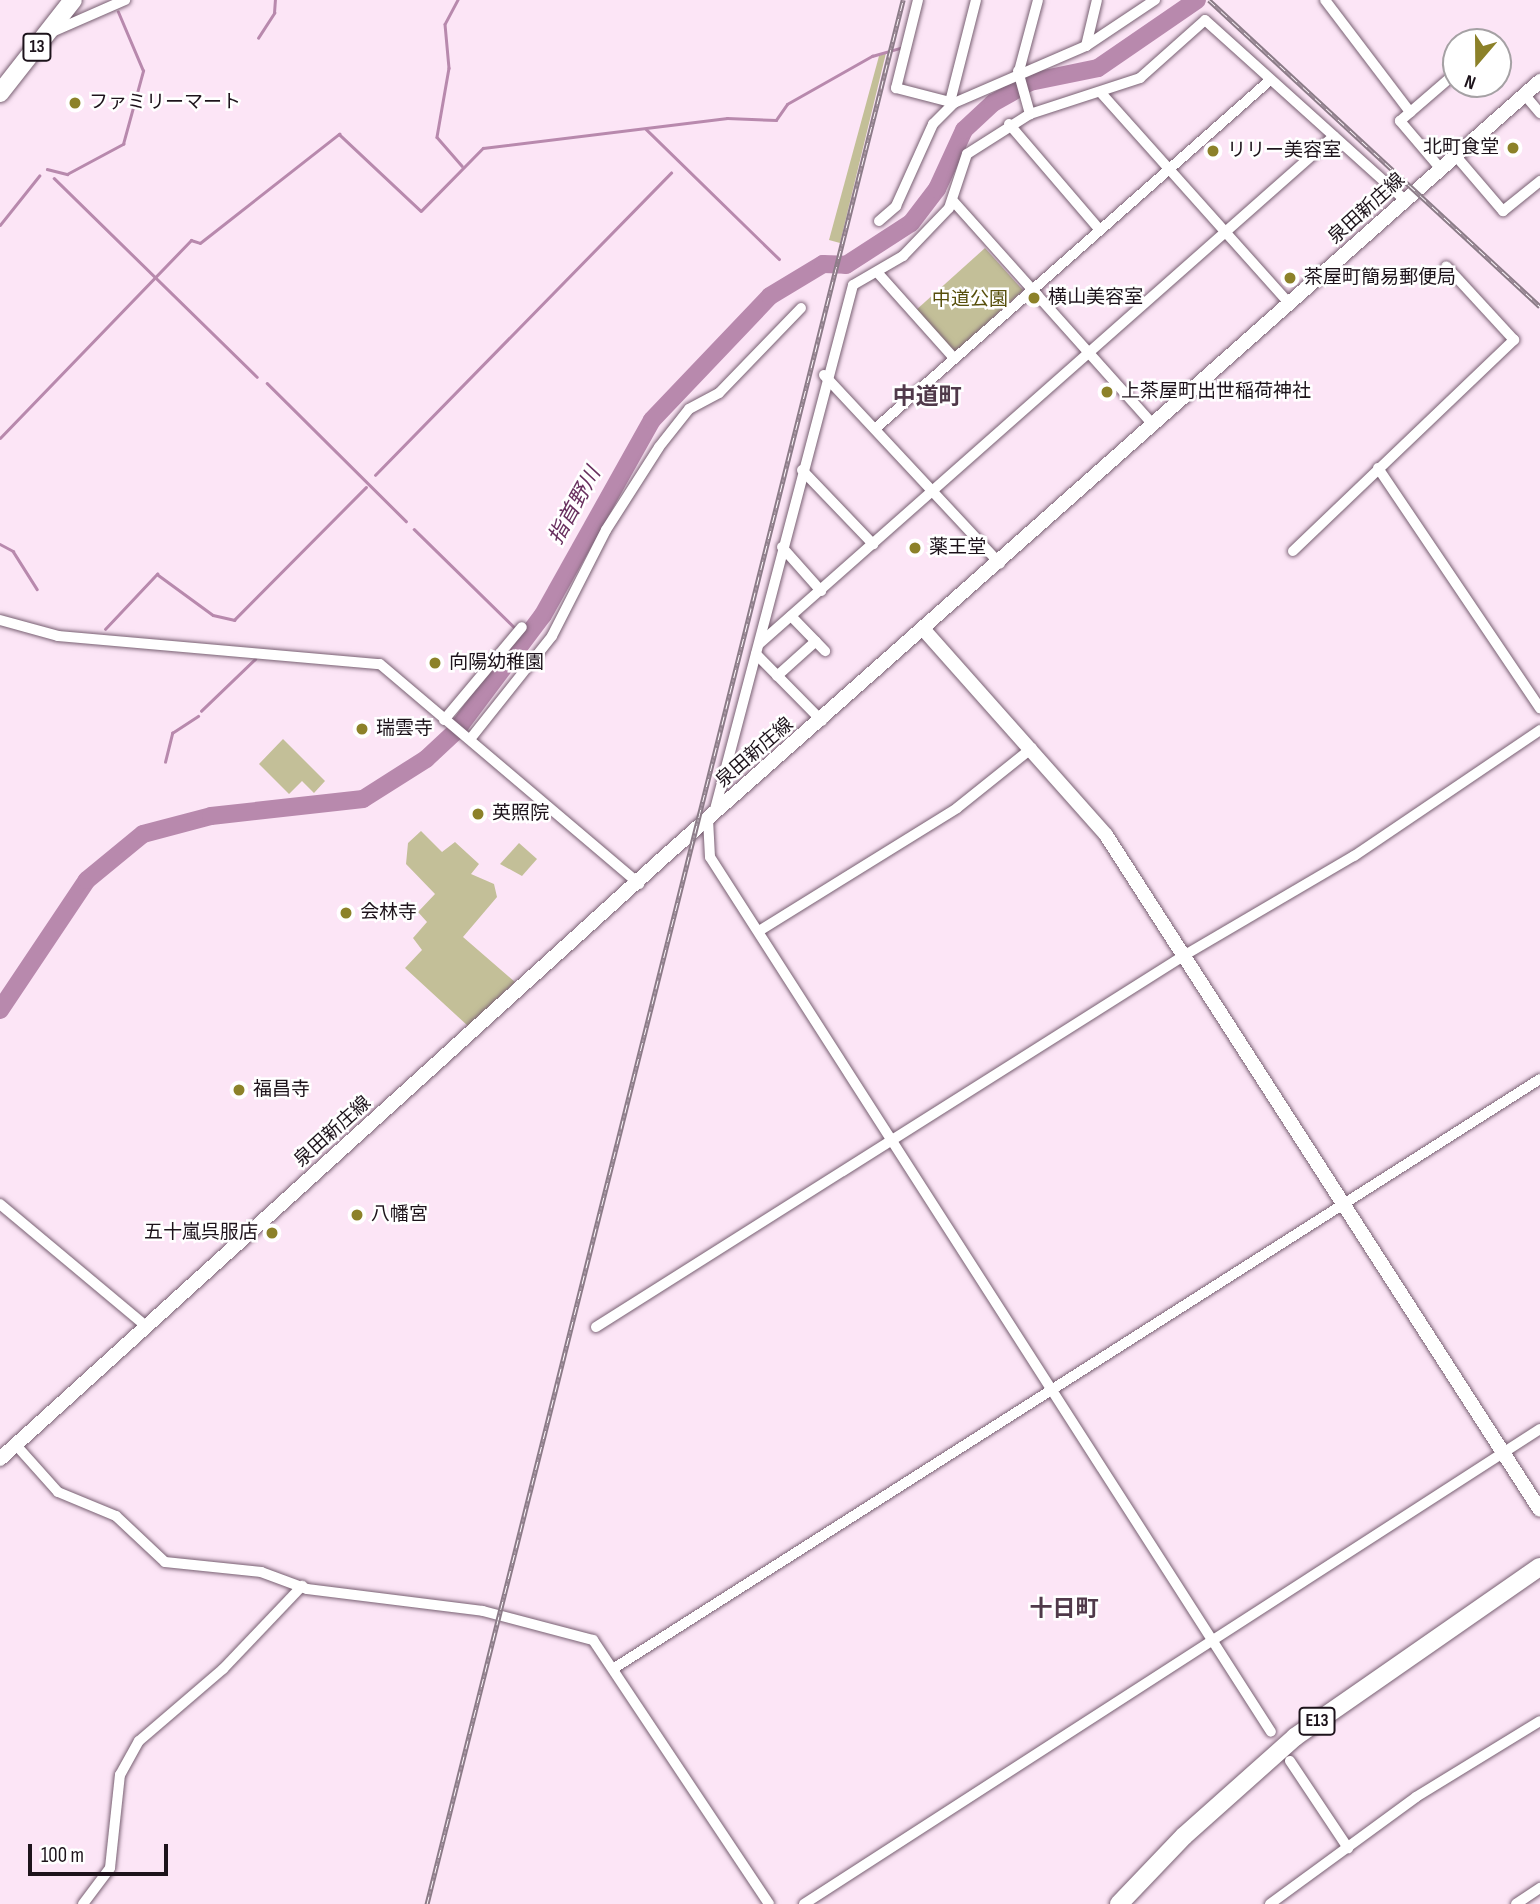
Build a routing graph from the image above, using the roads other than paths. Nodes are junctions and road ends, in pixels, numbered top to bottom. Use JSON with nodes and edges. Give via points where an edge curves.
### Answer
{"nodes":[{"id":1,"x":73,"y":0,"type":"edge"},
{"id":2,"x":125,"y":0,"type":"edge"},
{"id":3,"x":918,"y":0,"type":"edge"},
{"id":4,"x":976,"y":0,"type":"edge"},
{"id":5,"x":1038,"y":0,"type":"edge"},
{"id":6,"x":1097,"y":0,"type":"edge"},
{"id":7,"x":1155,"y":0,"type":"edge"},
{"id":8,"x":1325,"y":0,"type":"edge"},
{"id":9,"x":47,"y":35,"type":"junction"},
{"id":10,"x":1086,"y":46,"type":"junction"},
{"id":11,"x":1019,"y":71,"type":"junction"},
{"id":12,"x":1269,"y":81,"type":"junction"},
{"id":13,"x":1540,"y":81,"type":"edge"},
{"id":14,"x":1442,"y":85,"type":"edge"},
{"id":15,"x":0,"y":93,"type":"edge"},
{"id":16,"x":1102,"y":94,"type":"junction"},
{"id":17,"x":1524,"y":94,"type":"junction"},
{"id":18,"x":952,"y":103,"type":"junction"},
{"id":19,"x":1410,"y":112,"type":"junction"},
{"id":20,"x":1540,"y":113,"type":"edge"},
{"id":21,"x":1030,"y":114,"type":"junction"},
{"id":22,"x":1009,"y":124,"type":"junction"},
{"id":23,"x":1334,"y":136,"type":"junction"},
{"id":24,"x":1455,"y":155,"type":"junction"},
{"id":25,"x":1440,"y":168,"type":"junction"},
{"id":26,"x":1169,"y":170,"type":"junction"},
{"id":27,"x":1540,"y":181,"type":"edge"},
{"id":28,"x":1405,"y":200,"type":"junction"},
{"id":29,"x":954,"y":201,"type":"junction"},
{"id":30,"x":879,"y":221,"type":"dead end"},
{"id":31,"x":1098,"y":228,"type":"junction"},
{"id":32,"x":1225,"y":233,"type":"junction"},
{"id":33,"x":1446,"y":266,"type":"dead end"},
{"id":34,"x":877,"y":272,"type":"junction"},
{"id":35,"x":1032,"y":289,"type":"junction"},
{"id":36,"x":1290,"y":304,"type":"junction"},
{"id":37,"x":801,"y":308,"type":"dead end"},
{"id":38,"x":1088,"y":353,"type":"junction"},
{"id":39,"x":953,"y":357,"type":"junction"},
{"id":40,"x":824,"y":375,"type":"junction"},
{"id":41,"x":1154,"y":426,"type":"junction"},
{"id":42,"x":876,"y":428,"type":"junction"},
{"id":43,"x":1378,"y":468,"type":"junction"},
{"id":44,"x":802,"y":470,"type":"junction"},
{"id":45,"x":933,"y":492,"type":"junction"},
{"id":46,"x":873,"y":544,"type":"junction"},
{"id":47,"x":782,"y":547,"type":"junction"},
{"id":48,"x":1293,"y":551,"type":"dead end"},
{"id":49,"x":1000,"y":565,"type":"junction"},
{"id":50,"x":821,"y":591,"type":"junction"},
{"id":51,"x":791,"y":616,"type":"junction"},
{"id":52,"x":0,"y":620,"type":"edge"},
{"id":53,"x":522,"y":627,"type":"dead end"},
{"id":54,"x":925,"y":631,"type":"junction"},
{"id":55,"x":816,"y":641,"type":"junction"},
{"id":56,"x":757,"y":649,"type":"junction"},
{"id":57,"x":825,"y":651,"type":"dead end"},
{"id":58,"x":777,"y":676,"type":"junction"},
{"id":59,"x":1540,"y":708,"type":"edge"},
{"id":60,"x":445,"y":721,"type":"junction"},
{"id":61,"x":822,"y":721,"type":"junction"},
{"id":62,"x":1540,"y":730,"type":"edge"},
{"id":63,"x":471,"y":738,"type":"junction"},
{"id":64,"x":1032,"y":748,"type":"junction"},
{"id":65,"x":711,"y":817,"type":"junction"},
{"id":66,"x":639,"y":884,"type":"junction"},
{"id":67,"x":759,"y":931,"type":"junction"},
{"id":68,"x":1185,"y":955,"type":"junction"},
{"id":69,"x":1540,"y":1079,"type":"edge"},
{"id":70,"x":890,"y":1141,"type":"junction"},
{"id":71,"x":0,"y":1204,"type":"edge"},
{"id":72,"x":1343,"y":1204,"type":"junction"},
{"id":73,"x":147,"y":1327,"type":"junction"},
{"id":74,"x":596,"y":1327,"type":"dead end"},
{"id":75,"x":1053,"y":1392,"type":"junction"},
{"id":76,"x":1540,"y":1429,"type":"edge"},
{"id":77,"x":16,"y":1445,"type":"junction"},
{"id":78,"x":1502,"y":1453,"type":"junction"},
{"id":79,"x":0,"y":1459,"type":"edge"},
{"id":80,"x":1540,"y":1510,"type":"edge"},
{"id":81,"x":1540,"y":1567,"type":"edge"},
{"id":82,"x":302,"y":1586,"type":"junction"},
{"id":83,"x":1210,"y":1640,"type":"junction"},
{"id":84,"x":616,"y":1667,"type":"junction"},
{"id":85,"x":1540,"y":1721,"type":"edge"},
{"id":86,"x":1271,"y":1732,"type":"dead end"},
{"id":87,"x":1290,"y":1761,"type":"dead end"},
{"id":88,"x":1348,"y":1848,"type":"junction"},
{"id":89,"x":1540,"y":1888,"type":"edge"},
{"id":90,"x":83,"y":1904,"type":"edge"},
{"id":91,"x":769,"y":1904,"type":"edge"},
{"id":92,"x":804,"y":1904,"type":"edge"},
{"id":93,"x":1119,"y":1904,"type":"edge"},
{"id":94,"x":1270,"y":1904,"type":"edge"},
{"id":95,"x":1516,"y":1904,"type":"edge"}],
"edges":[{"from":1,"to":9,"type":"highway","number":"13"},
{"from":2,"to":9,"type":"street"},
{"from":3,"to":18,"type":"street","via":[[896,88]]},
{"from":4,"to":18,"type":"street"},
{"from":5,"to":11,"type":"street"},
{"from":6,"to":10,"type":"street"},
{"from":7,"to":10,"type":"street"},
{"from":8,"to":19,"type":"street"},
{"from":9,"to":15,"type":"highway","number":"13"},
{"from":10,"to":11,"type":"street"},
{"from":11,"to":18,"type":"street"},
{"from":11,"to":21,"type":"street"},
{"from":12,"to":16,"type":"street","via":[[1206,20],[1161,65]]},
{"from":12,"to":23,"type":"street"},
{"from":12,"to":26,"type":"street"},
{"from":13,"to":17,"type":"main road","name":"泉田新庄線"},
{"from":14,"to":19,"type":"street"},
{"from":16,"to":21,"type":"street"},
{"from":16,"to":26,"type":"street"},
{"from":17,"to":20,"type":"street"},
{"from":17,"to":24,"type":"main road","name":"泉田新庄線"},
{"from":18,"to":30,"type":"street","via":[[933,124],[896,206]]},
{"from":19,"to":25,"type":"street","via":[[1400,121]]},
{"from":21,"to":22,"type":"street"},
{"from":22,"to":29,"type":"street","via":[[967,154]]},
{"from":22,"to":31,"type":"street"},
{"from":23,"to":28,"type":"street"},
{"from":23,"to":32,"type":"street"},
{"from":24,"to":25,"type":"main road","name":"泉田新庄線"},
{"from":24,"to":27,"type":"street","via":[[1503,211]]},
{"from":25,"to":28,"type":"main road","name":"泉田新庄線"},
{"from":26,"to":31,"type":"street"},
{"from":26,"to":32,"type":"street"},
{"from":28,"to":36,"type":"main road","name":"泉田新庄線"},
{"from":29,"to":34,"type":"street","via":[[912,249]]},
{"from":29,"to":35,"type":"street"},
{"from":31,"to":35,"type":"street"},
{"from":32,"to":36,"type":"street"},
{"from":32,"to":38,"type":"street"},
{"from":33,"to":43,"type":"street","via":[[1514,340]]},
{"from":34,"to":39,"type":"street"},
{"from":34,"to":40,"type":"street","via":[[853,285]]},
{"from":35,"to":38,"type":"street"},
{"from":35,"to":39,"type":"street"},
{"from":36,"to":41,"type":"main road","name":"泉田新庄線"},
{"from":37,"to":63,"type":"street","via":[[719,393],[698,400],[681,418],[606,530],[552,636]]},
{"from":38,"to":41,"type":"street"},
{"from":38,"to":45,"type":"street"},
{"from":39,"to":42,"type":"street"},
{"from":40,"to":42,"type":"street"},
{"from":40,"to":44,"type":"street"},
{"from":41,"to":49,"type":"main road","name":"泉田新庄線"},
{"from":42,"to":45,"type":"street"},
{"from":43,"to":48,"type":"street"},
{"from":43,"to":59,"type":"street"},
{"from":44,"to":46,"type":"street"},
{"from":44,"to":47,"type":"street"},
{"from":45,"to":46,"type":"street"},
{"from":45,"to":49,"type":"street"},
{"from":46,"to":50,"type":"street"},
{"from":47,"to":50,"type":"street"},
{"from":47,"to":56,"type":"street"},
{"from":49,"to":54,"type":"main road","name":"泉田新庄線"},
{"from":50,"to":51,"type":"street"},
{"from":51,"to":55,"type":"street"},
{"from":51,"to":56,"type":"street"},
{"from":52,"to":60,"type":"street","via":[[58,636],[380,664]]},
{"from":53,"to":60,"type":"street"},
{"from":54,"to":61,"type":"main road","name":"泉田新庄線"},
{"from":54,"to":64,"type":"main road"},
{"from":55,"to":57,"type":"street"},
{"from":55,"to":58,"type":"street"},
{"from":56,"to":58,"type":"street"},
{"from":56,"to":65,"type":"street"},
{"from":58,"to":61,"type":"street"},
{"from":60,"to":63,"type":"street"},
{"from":61,"to":65,"type":"main road","name":"泉田新庄線"},
{"from":62,"to":68,"type":"street","via":[[1354,856]]},
{"from":63,"to":66,"type":"street"},
{"from":64,"to":67,"type":"street","via":[[957,808]]},
{"from":64,"to":68,"type":"main road","via":[[1105,835]]},
{"from":65,"to":66,"type":"main road","name":"泉田新庄線"},
{"from":65,"to":67,"type":"street","via":[[710,857]]},
{"from":66,"to":73,"type":"main road","name":"泉田新庄線"},
{"from":67,"to":70,"type":"street"},
{"from":68,"to":70,"type":"street"},
{"from":68,"to":72,"type":"main road"},
{"from":69,"to":72,"type":"street"},
{"from":70,"to":74,"type":"street"},
{"from":70,"to":75,"type":"street"},
{"from":71,"to":73,"type":"street"},
{"from":72,"to":75,"type":"street"},
{"from":72,"to":78,"type":"main road"},
{"from":73,"to":77,"type":"main road","name":"泉田新庄線"},
{"from":75,"to":83,"type":"street"},
{"from":75,"to":84,"type":"street"},
{"from":76,"to":78,"type":"street"},
{"from":77,"to":79,"type":"main road","name":"泉田新庄線"},
{"from":77,"to":82,"type":"street","via":[[58,1492],[116,1516],[165,1562],[261,1572]]},
{"from":78,"to":80,"type":"main road"},
{"from":78,"to":83,"type":"street"},
{"from":81,"to":93,"type":"highway","number":"E13","via":[[1295,1737],[1184,1836]]},
{"from":82,"to":84,"type":"street","via":[[556,1626],[593,1640]]},
{"from":82,"to":90,"type":"street","via":[[223,1669],[139,1741],[120,1775],[110,1868]]},
{"from":83,"to":86,"type":"street"},
{"from":83,"to":92,"type":"street"},
{"from":84,"to":91,"type":"street"},
{"from":85,"to":88,"type":"street","via":[[1416,1797]]},
{"from":87,"to":88,"type":"street"},
{"from":88,"to":94,"type":"street"},
{"from":89,"to":95,"type":"street"}]}
